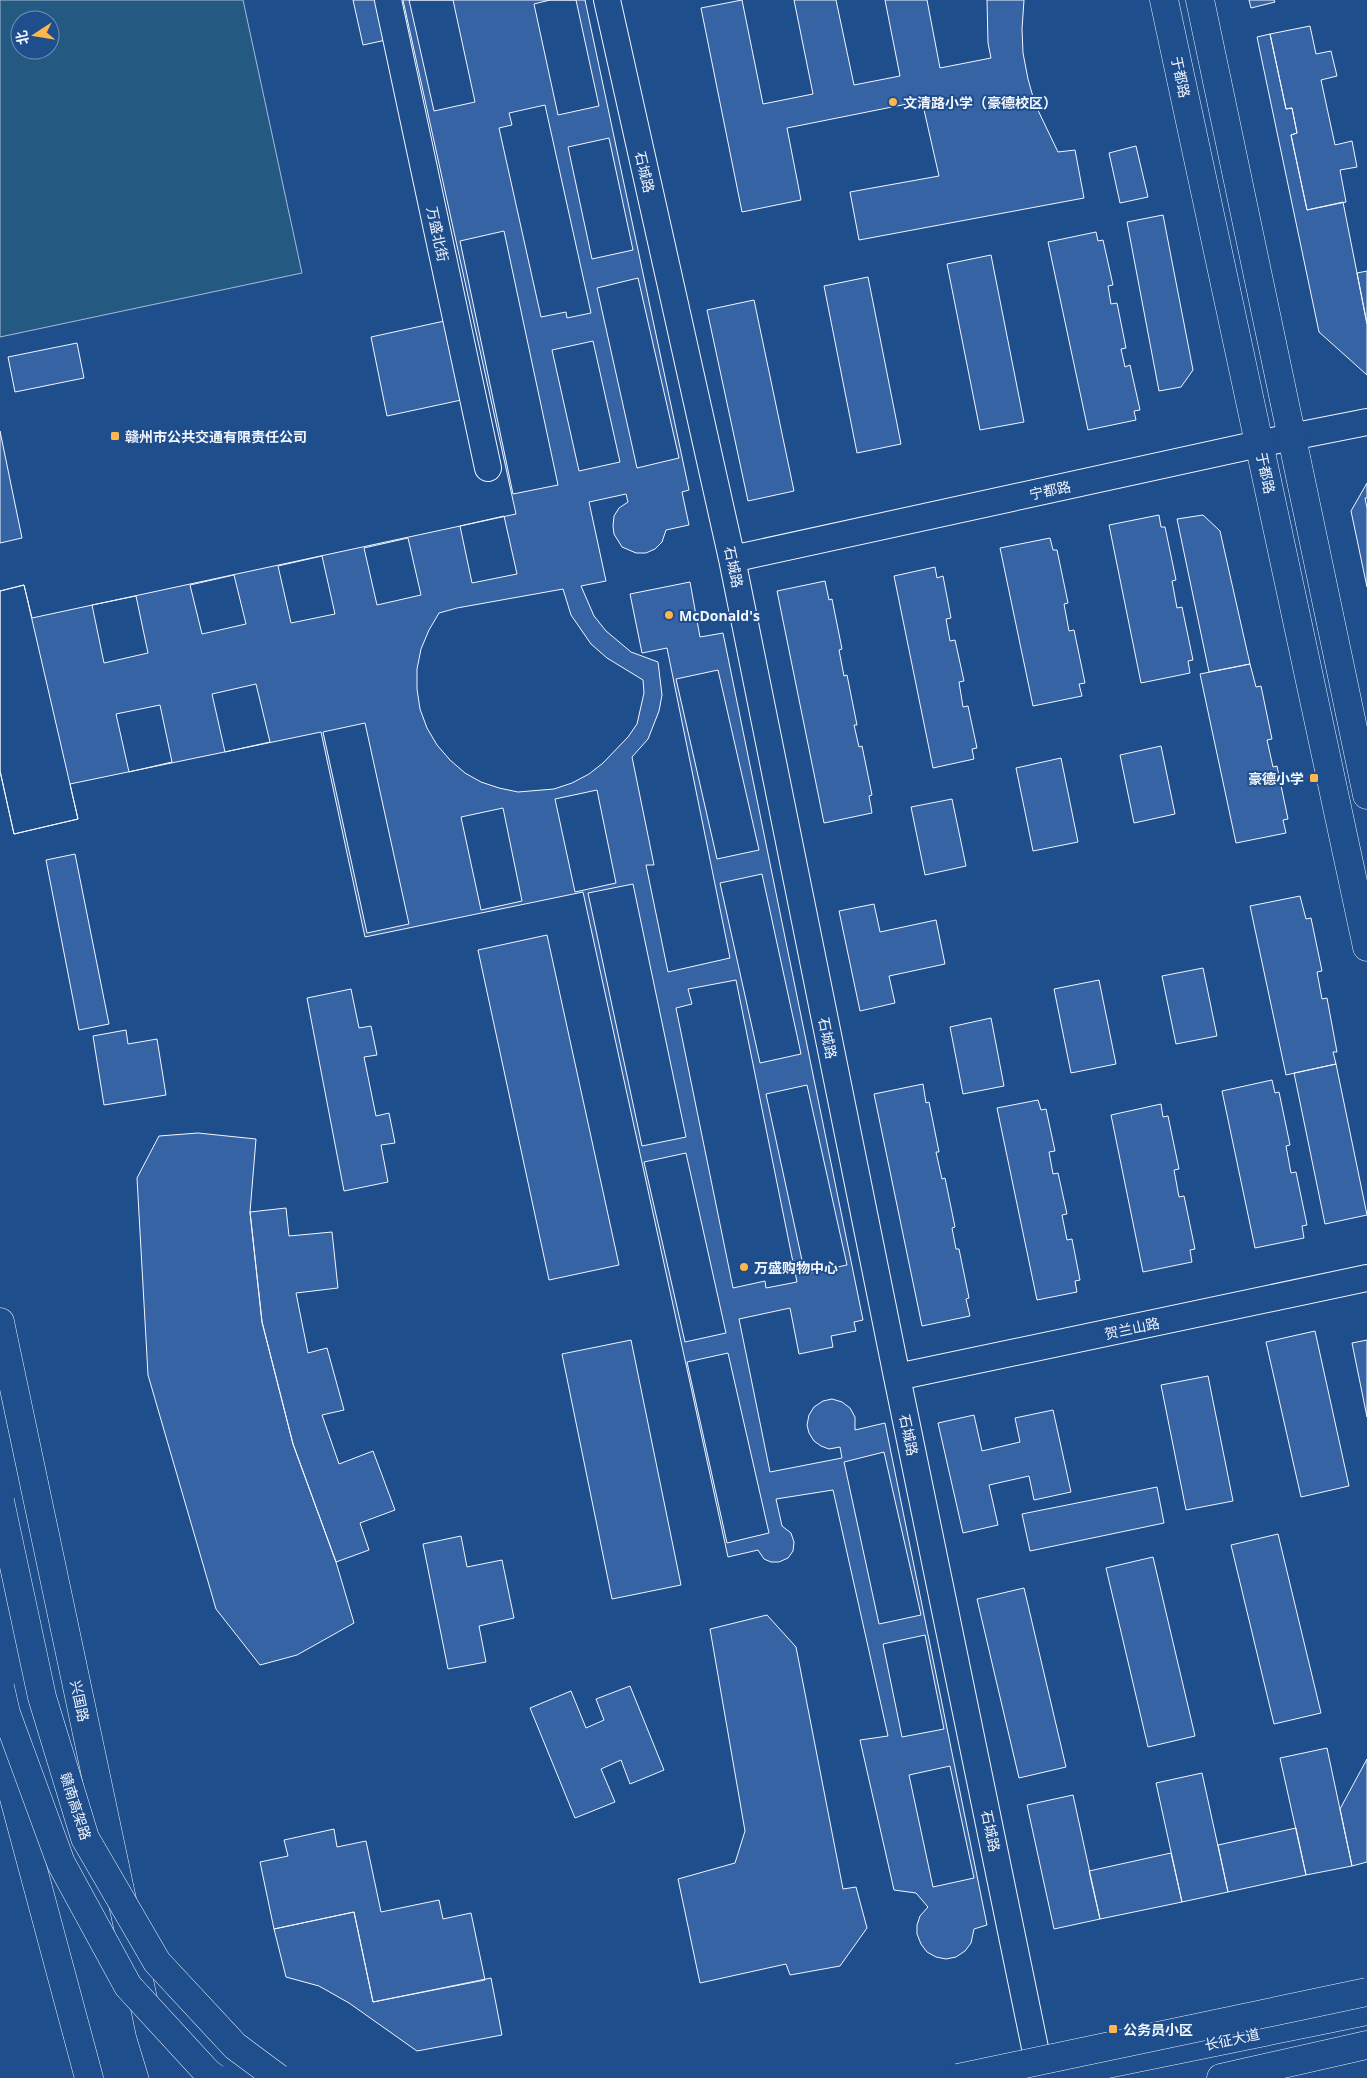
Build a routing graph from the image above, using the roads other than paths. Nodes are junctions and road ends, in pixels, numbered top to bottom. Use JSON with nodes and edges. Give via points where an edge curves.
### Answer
{"nodes":[{"id":1,"x":388,"y":0,"type":"edge"},
{"id":2,"x":607,"y":0,"type":"edge"},
{"id":3,"x":1164,"y":0,"type":"edge"},
{"id":4,"x":1200,"y":0,"type":"edge"},
{"id":5,"x":1367,"y":422,"type":"edge"},
{"id":6,"x":1291,"y":437,"type":"junction"},
{"id":7,"x":1260,"y":444,"type":"junction"},
{"id":8,"x":488,"y":468,"type":"dead end"},
{"id":9,"x":732,"y":559,"type":"junction"},
{"id":10,"x":1367,"y":795,"type":"edge"},
{"id":11,"x":1367,"y":947,"type":"edge"},
{"id":12,"x":1367,"y":1278,"type":"edge"},
{"id":13,"x":0,"y":1322,"type":"edge"},
{"id":14,"x":897,"y":1377,"type":"junction"},
{"id":15,"x":0,"y":1501,"type":"edge"},
{"id":16,"x":0,"y":1687,"type":"edge"},
{"id":17,"x":0,"y":1746,"type":"edge"},
{"id":18,"x":1367,"y":1992,"type":"edge"},
{"id":19,"x":1367,"y":2011,"type":"edge"},
{"id":20,"x":73,"y":2016,"type":"junction"},
{"id":21,"x":150,"y":2032,"type":"junction"},
{"id":22,"x":1367,"y":2045,"type":"edge"},
{"id":23,"x":83,"y":2078,"type":"edge"},
{"id":24,"x":89,"y":2078,"type":"edge"},
{"id":25,"x":164,"y":2078,"type":"edge"},
{"id":26,"x":187,"y":2078,"type":"edge"},
{"id":27,"x":215,"y":2078,"type":"edge"},
{"id":28,"x":278,"y":2078,"type":"edge"},
{"id":29,"x":958,"y":2078,"type":"edge"},
{"id":30,"x":1040,"y":2078,"type":"edge"},
{"id":31,"x":1221,"y":2078,"type":"edge"}],
"edges":[{"from":1,"to":8,"type":"street","name":"万盛北街"},
{"from":2,"to":9,"type":"street","name":"石城路"},
{"from":3,"to":7,"type":"main road","name":"于都路"},
{"from":4,"to":6,"type":"main road"},
{"from":5,"to":6,"type":"street","name":"宁都路"},
{"from":6,"to":7,"type":"street","name":"宁都路"},
{"from":6,"to":10,"type":"main road"},
{"from":7,"to":9,"type":"street","name":"宁都路"},
{"from":7,"to":11,"type":"main road","name":"于都路"},
{"from":9,"to":14,"type":"street","name":"石城路"},
{"from":12,"to":14,"type":"street","name":"贺兰山路"},
{"from":13,"to":21,"type":"main road","name":"兴国路"},
{"from":14,"to":30,"type":"street","name":"石城路"},
{"from":15,"to":28,"type":"main road","name":"赣南高架路","bridge":true,"via":[[42,1697],[85,1838],[157,1962],[235,2046]]},
{"from":16,"to":27,"type":"main road","bridge":true,"via":[[6,1713],[61,1863],[128,1986]]},
{"from":17,"to":20,"type":"main road"},
{"from":18,"to":29,"type":"main road","bridge":true},
{"from":19,"to":30,"type":"main road","name":"长征大道"},
{"from":20,"to":23,"type":"main road"},
{"from":20,"to":24,"type":"main road"},
{"from":21,"to":25,"type":"main road","name":"兴国路"},
{"from":21,"to":26,"type":"main road"},
{"from":22,"to":31,"type":"main road"}]}
